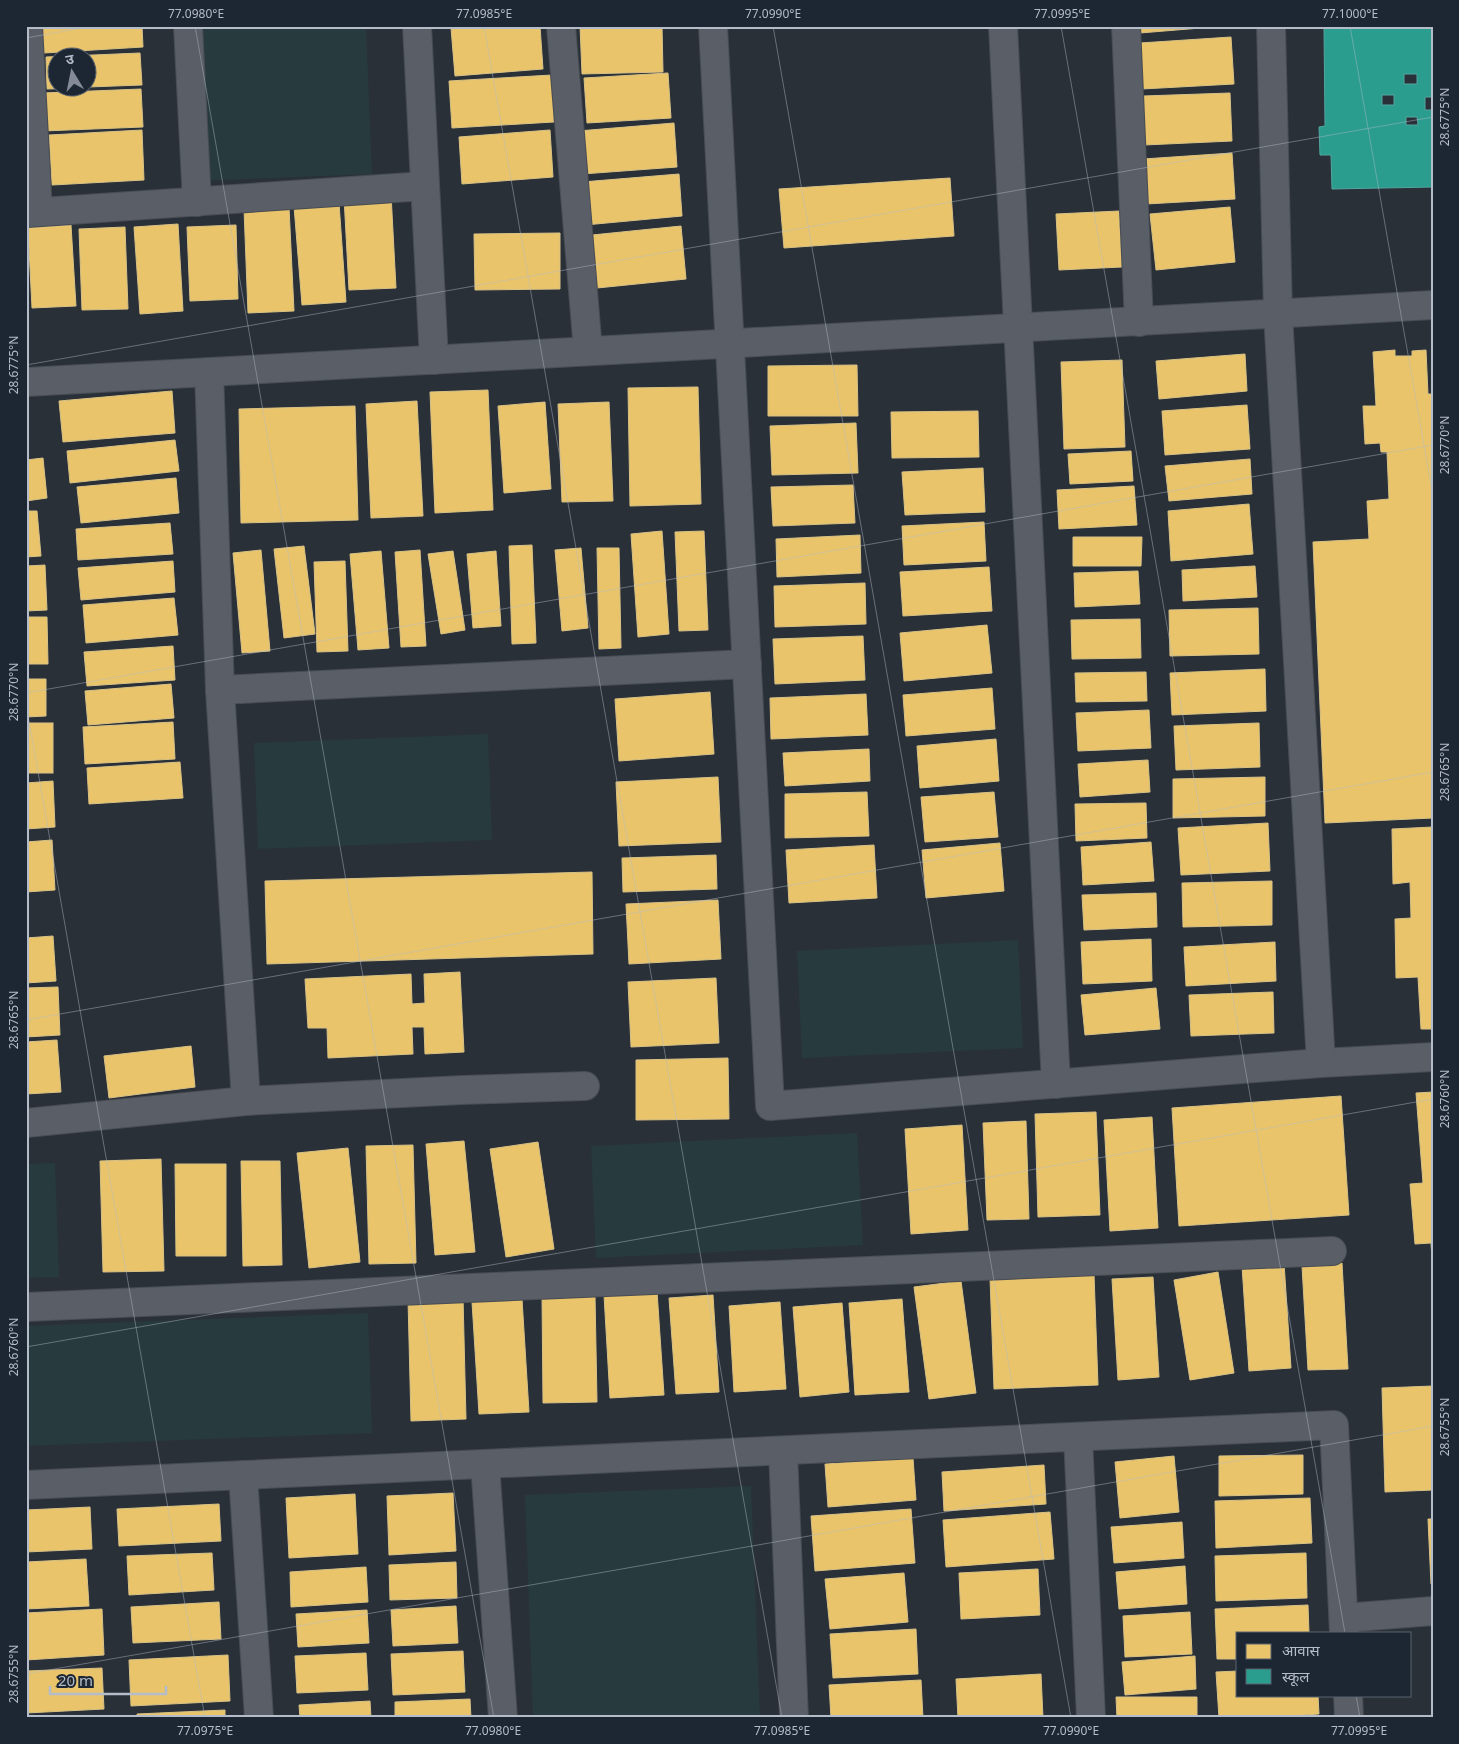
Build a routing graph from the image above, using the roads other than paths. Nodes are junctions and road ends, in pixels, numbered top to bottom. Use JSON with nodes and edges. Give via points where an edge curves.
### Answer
{"nodes":[{"id":1,"x":28,"y":26,"type":"edge"},
{"id":2,"x":188,"y":26,"type":"edge"},
{"id":3,"x":416,"y":26,"type":"edge"},
{"id":4,"x":561,"y":26,"type":"edge"},
{"id":5,"x":713,"y":26,"type":"edge"},
{"id":6,"x":1003,"y":26,"type":"edge"},
{"id":7,"x":1126,"y":26,"type":"edge"},
{"id":8,"x":1271,"y":26,"type":"edge"},
{"id":9,"x":425,"y":186,"type":"junction"},
{"id":10,"x":197,"y":202,"type":"junction"},
{"id":11,"x":32,"y":212,"type":"edge"},
{"id":12,"x":1433,"y":306,"type":"edge"},
{"id":13,"x":1278,"y":314,"type":"junction"},
{"id":14,"x":1139,"y":322,"type":"junction"},
{"id":15,"x":1018,"y":328,"type":"junction"},
{"id":16,"x":730,"y":343,"type":"junction"},
{"id":17,"x":588,"y":351,"type":"junction"},
{"id":18,"x":434,"y":360,"type":"junction"},
{"id":19,"x":209,"y":372,"type":"junction"},
{"id":20,"x":26,"y":382,"type":"edge"},
{"id":21,"x":747,"y":664,"type":"junction"},
{"id":22,"x":220,"y":690,"type":"junction"},
{"id":23,"x":1433,"y":1057,"type":"edge"},
{"id":24,"x":1321,"y":1062,"type":"junction"},
{"id":25,"x":1056,"y":1084,"type":"junction"},
{"id":26,"x":585,"y":1086,"type":"dead end"},
{"id":27,"x":246,"y":1101,"type":"junction"},
{"id":28,"x":26,"y":1124,"type":"edge"},
{"id":29,"x":1332,"y":1251,"type":"dead end"},
{"id":30,"x":26,"y":1307,"type":"edge"},
{"id":31,"x":1078,"y":1437,"type":"junction"},
{"id":32,"x":783,"y":1451,"type":"junction"},
{"id":33,"x":485,"y":1464,"type":"junction"},
{"id":34,"x":242,"y":1475,"type":"junction"},
{"id":35,"x":26,"y":1485,"type":"edge"},
{"id":36,"x":1433,"y":1611,"type":"edge"},
{"id":37,"x":1344,"y":1625,"type":"edge"},
{"id":38,"x":1348,"y":1696,"type":"edge"},
{"id":39,"x":259,"y":1718,"type":"edge"},
{"id":40,"x":503,"y":1718,"type":"edge"},
{"id":41,"x":794,"y":1718,"type":"edge"},
{"id":42,"x":1091,"y":1718,"type":"edge"},
{"id":43,"x":1349,"y":1718,"type":"edge"}],
"edges":[{"from":1,"to":11,"type":"street"},
{"from":2,"to":10,"type":"street"},
{"from":3,"to":9,"type":"street"},
{"from":4,"to":17,"type":"street"},
{"from":5,"to":16,"type":"street"},
{"from":6,"to":15,"type":"street"},
{"from":7,"to":14,"type":"street"},
{"from":8,"to":13,"type":"street"},
{"from":9,"to":10,"type":"street"},
{"from":9,"to":18,"type":"street"},
{"from":10,"to":11,"type":"street"},
{"from":12,"to":13,"type":"street"},
{"from":13,"to":14,"type":"street"},
{"from":13,"to":24,"type":"street"},
{"from":14,"to":15,"type":"street"},
{"from":15,"to":16,"type":"street"},
{"from":15,"to":25,"type":"street"},
{"from":16,"to":17,"type":"street"},
{"from":16,"to":21,"type":"street"},
{"from":17,"to":18,"type":"street"},
{"from":18,"to":19,"type":"street"},
{"from":19,"to":20,"type":"street"},
{"from":19,"to":22,"type":"street"},
{"from":21,"to":22,"type":"street"},
{"from":21,"to":25,"type":"street","via":[[770,1106]]},
{"from":22,"to":27,"type":"street"},
{"from":23,"to":24,"type":"street"},
{"from":24,"to":25,"type":"street"},
{"from":26,"to":27,"type":"street"},
{"from":27,"to":28,"type":"street"},
{"from":29,"to":30,"type":"street"},
{"from":31,"to":32,"type":"street"},
{"from":31,"to":37,"type":"street","via":[[1334,1425]]},
{"from":31,"to":42,"type":"street"},
{"from":32,"to":33,"type":"street"},
{"from":32,"to":41,"type":"street"},
{"from":33,"to":34,"type":"street"},
{"from":33,"to":40,"type":"street"},
{"from":34,"to":35,"type":"street"},
{"from":34,"to":39,"type":"street"},
{"from":36,"to":37,"type":"street"},
{"from":38,"to":43,"type":"street"}]}
